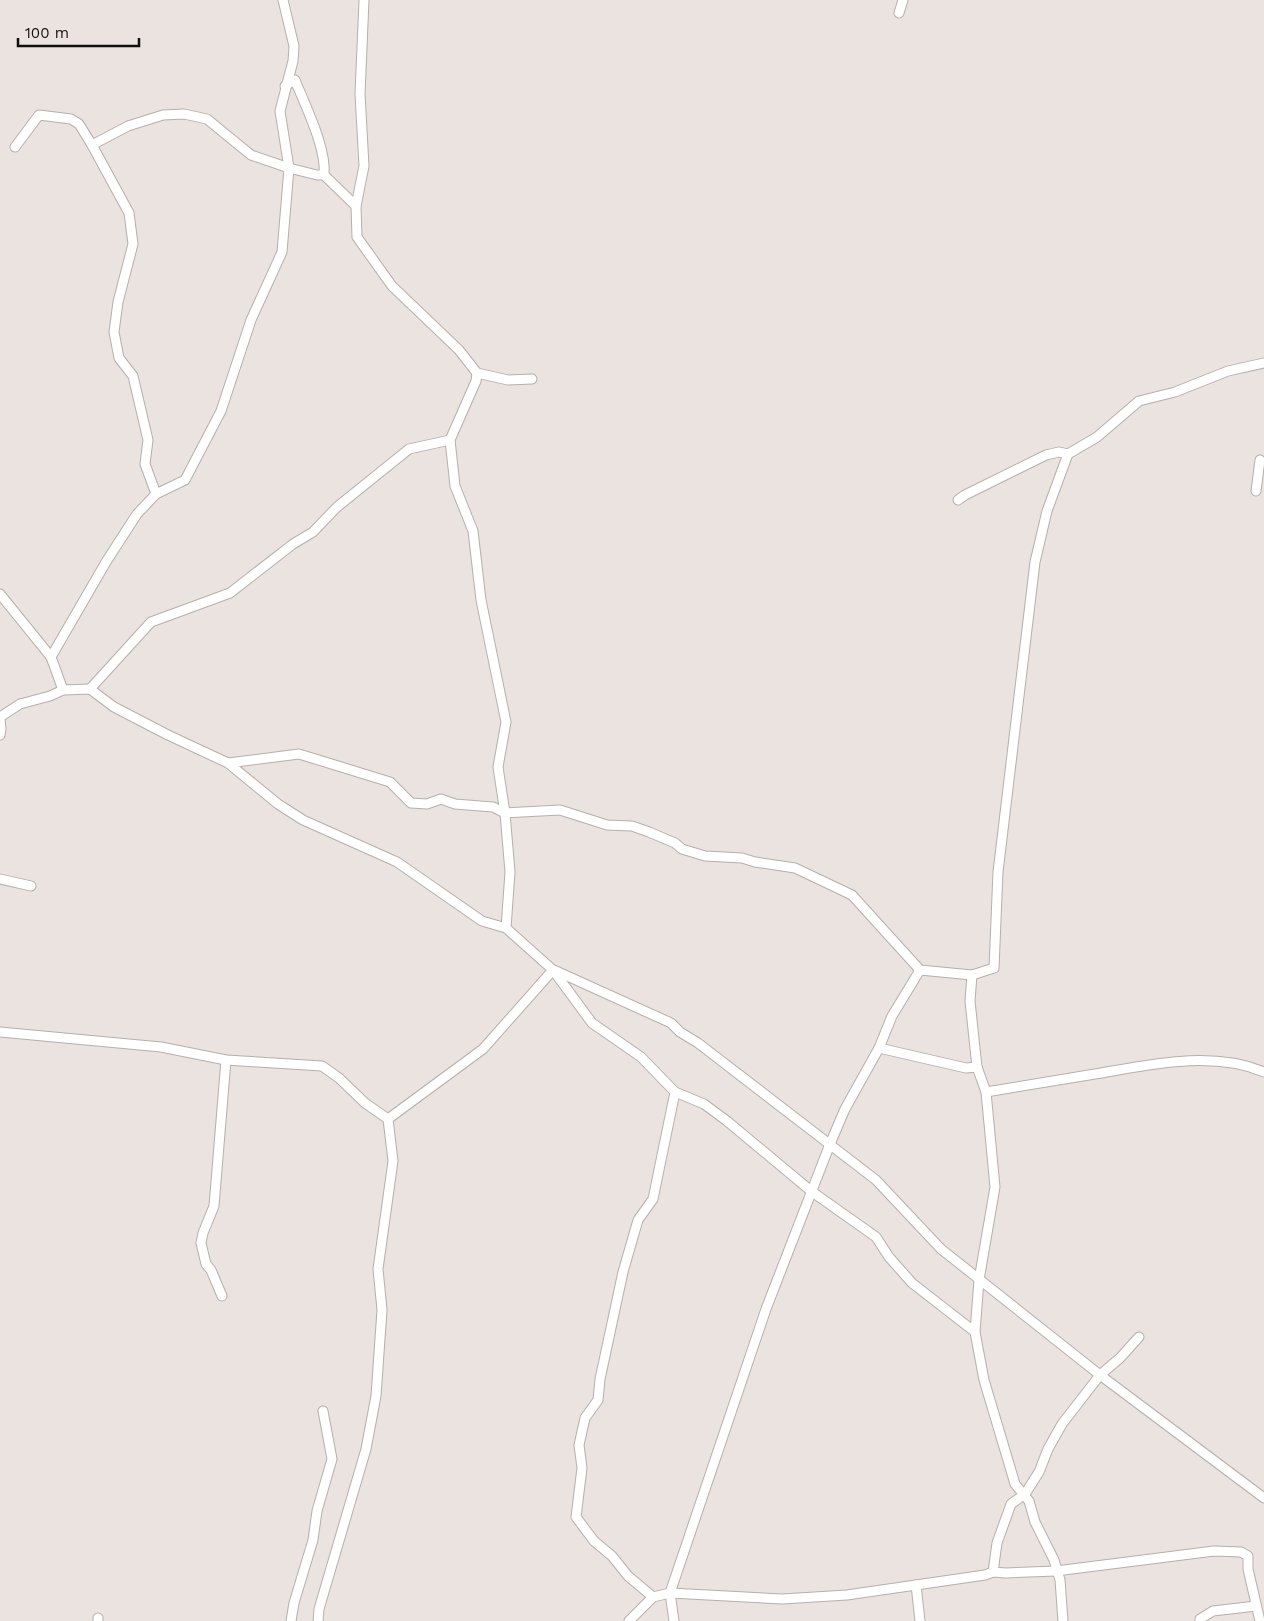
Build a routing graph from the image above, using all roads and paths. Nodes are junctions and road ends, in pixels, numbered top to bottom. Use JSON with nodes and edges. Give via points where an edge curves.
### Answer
{"nodes":[{"id":1,"x":283,"y":0,"type":"edge"},
{"id":2,"x":364,"y":0,"type":"edge"},
{"id":3,"x":903,"y":0,"type":"edge"},
{"id":4,"x":899,"y":13,"type":"dead end"},
{"id":5,"x":285,"y":86,"type":"junction"},
{"id":6,"x":92,"y":145,"type":"junction"},
{"id":7,"x":14,"y":147,"type":"dead end"},
{"id":8,"x":289,"y":168,"type":"junction"},
{"id":9,"x":324,"y":175,"type":"junction"},
{"id":10,"x":356,"y":206,"type":"junction"},
{"id":11,"x":1264,"y":363,"type":"edge"},
{"id":12,"x":476,"y":373,"type":"junction"},
{"id":13,"x":532,"y":379,"type":"dead end"},
{"id":14,"x":450,"y":440,"type":"junction"},
{"id":15,"x":1068,"y":454,"type":"junction"},
{"id":16,"x":1260,"y":460,"type":"dead end"},
{"id":17,"x":1256,"y":491,"type":"dead end"},
{"id":18,"x":156,"y":494,"type":"junction"},
{"id":19,"x":958,"y":500,"type":"dead end"},
{"id":20,"x":0,"y":594,"type":"edge"},
{"id":21,"x":51,"y":657,"type":"junction"},
{"id":22,"x":90,"y":689,"type":"junction"},
{"id":23,"x":63,"y":690,"type":"junction"},
{"id":24,"x":0,"y":718,"type":"edge"},
{"id":25,"x":0,"y":735,"type":"edge"},
{"id":26,"x":228,"y":763,"type":"junction"},
{"id":27,"x":506,"y":813,"type":"junction"},
{"id":28,"x":0,"y":879,"type":"edge"},
{"id":29,"x":31,"y":886,"type":"dead end"},
{"id":30,"x":506,"y":928,"type":"junction"},
{"id":31,"x":553,"y":970,"type":"junction"},
{"id":32,"x":920,"y":970,"type":"junction"},
{"id":33,"x":972,"y":975,"type":"junction"},
{"id":34,"x":0,"y":1032,"type":"edge"},
{"id":35,"x":879,"y":1048,"type":"junction"},
{"id":36,"x":226,"y":1060,"type":"junction"},
{"id":37,"x":976,"y":1067,"type":"junction"},
{"id":38,"x":1264,"y":1072,"type":"edge"},
{"id":39,"x":675,"y":1092,"type":"junction"},
{"id":40,"x":986,"y":1092,"type":"junction"},
{"id":41,"x":388,"y":1119,"type":"junction"},
{"id":42,"x":830,"y":1144,"type":"junction"},
{"id":43,"x":811,"y":1191,"type":"junction"},
{"id":44,"x":979,"y":1280,"type":"junction"},
{"id":45,"x":222,"y":1296,"type":"dead end"},
{"id":46,"x":975,"y":1332,"type":"junction"},
{"id":47,"x":1139,"y":1337,"type":"dead end"},
{"id":48,"x":1100,"y":1375,"type":"junction"},
{"id":49,"x":323,"y":1411,"type":"dead end"},
{"id":50,"x":1024,"y":1494,"type":"junction"},
{"id":51,"x":1264,"y":1498,"type":"edge"},
{"id":52,"x":1056,"y":1571,"type":"junction"},
{"id":53,"x":993,"y":1572,"type":"junction"},
{"id":54,"x":916,"y":1585,"type":"junction"},
{"id":55,"x":670,"y":1593,"type":"junction"},
{"id":56,"x":653,"y":1597,"type":"junction"},
{"id":57,"x":1256,"y":1606,"type":"junction"},
{"id":58,"x":291,"y":1621,"type":"edge"},
{"id":59,"x":318,"y":1621,"type":"edge"},
{"id":60,"x":629,"y":1621,"type":"edge"},
{"id":61,"x":674,"y":1621,"type":"edge"},
{"id":62,"x":920,"y":1621,"type":"edge"},
{"id":63,"x":1063,"y":1621,"type":"edge"},
{"id":64,"x":1200,"y":1621,"type":"edge"},
{"id":65,"x":1260,"y":1621,"type":"edge"}],
"edges":[{"from":1,"to":5,"type":"street","via":[[294,46]]},
{"from":2,"to":10,"type":"street","via":[[360,94],[364,166]]},
{"from":3,"to":4,"type":"street"},
{"from":5,"to":8,"type":"street","via":[[280,111]]},
{"from":5,"to":9,"type":"street","via":[[295,80],[318,139]]},
{"from":6,"to":7,"type":"street","via":[[80,124],[71,119],[40,115]]},
{"from":6,"to":8,"type":"street","via":[[128,126],[163,115],[184,114],[207,120],[251,155]]},
{"from":6,"to":18,"type":"street","via":[[129,213],[133,244],[114,332],[119,358],[133,376],[148,440],[145,464]]},
{"from":8,"to":9,"type":"street"},
{"from":8,"to":18,"type":"street","via":[[282,252],[252,320],[221,411],[185,480]]},
{"from":9,"to":10,"type":"street"},
{"from":10,"to":12,"type":"street","via":[[357,237],[392,286],[459,350]]},
{"from":11,"to":15,"type":"street","via":[[1228,371],[1175,392],[1139,401],[1097,437]]},
{"from":12,"to":13,"type":"street","via":[[508,380]]},
{"from":12,"to":14,"type":"street","via":[[476,381]]},
{"from":14,"to":22,"type":"street","via":[[409,449],[337,507],[313,532],[230,593],[151,622]]},
{"from":14,"to":27,"type":"street","via":[[455,486],[473,531],[481,600],[506,722],[498,767]]},
{"from":15,"to":19,"type":"street","via":[[1046,455]]},
{"from":15,"to":33,"type":"street","via":[[1047,511],[1035,562],[998,872],[994,968]]},
{"from":16,"to":17,"type":"street"},
{"from":18,"to":21,"type":"street","via":[[137,514]]},
{"from":20,"to":21,"type":"street"},
{"from":21,"to":23,"type":"street"},
{"from":22,"to":23,"type":"street"},
{"from":22,"to":26,"type":"street","via":[[114,707]]},
{"from":23,"to":24,"type":"street","via":[[20,704]]},
{"from":24,"to":25,"type":"street"},
{"from":26,"to":27,"type":"street","via":[[299,754],[390,782],[411,803],[427,804],[441,799],[455,804],[493,807]]},
{"from":26,"to":30,"type":"street","via":[[303,820],[397,862],[482,921]]},
{"from":27,"to":30,"type":"street","via":[[510,872]]},
{"from":27,"to":32,"type":"street","via":[[560,810],[607,825],[632,826],[705,856],[742,858],[795,868],[852,895]]},
{"from":28,"to":29,"type":"street"},
{"from":30,"to":31,"type":"street"},
{"from":31,"to":39,"type":"street","via":[[592,1023],[640,1057]]},
{"from":31,"to":41,"type":"street","via":[[483,1049]]},
{"from":31,"to":42,"type":"street","via":[[671,1023]]},
{"from":32,"to":33,"type":"street"},
{"from":32,"to":35,"type":"street","via":[[892,1016]]},
{"from":33,"to":37,"type":"street","via":[[970,1001]]},
{"from":34,"to":36,"type":"street","via":[[161,1047]]},
{"from":35,"to":37,"type":"street","via":[[966,1068]]},
{"from":35,"to":42,"type":"street","via":[[845,1109]]},
{"from":36,"to":41,"type":"street","via":[[322,1066]]},
{"from":36,"to":45,"type":"street","via":[[214,1206],[201,1243],[206,1264]]},
{"from":37,"to":40,"type":"street"},
{"from":38,"to":40,"type":"street","via":[[1253,1067],[1206,1060],[1146,1065]]},
{"from":39,"to":43,"type":"street","via":[[704,1104]]},
{"from":39,"to":56,"type":"street","via":[[652,1199],[638,1220],[623,1272],[598,1400],[585,1418],[579,1445],[582,1468],[576,1517],[594,1541]]},
{"from":40,"to":44,"type":"street","via":[[995,1187]]},
{"from":41,"to":59,"type":"street","via":[[393,1161],[378,1269],[382,1310],[376,1396],[366,1449]]},
{"from":42,"to":43,"type":"street"},
{"from":42,"to":44,"type":"street","via":[[876,1180],[941,1249]]},
{"from":43,"to":46,"type":"street","via":[[876,1237],[912,1283]]},
{"from":43,"to":55,"type":"street","via":[[766,1309]]},
{"from":44,"to":46,"type":"street"},
{"from":44,"to":48,"type":"street"},
{"from":46,"to":50,"type":"street","via":[[984,1380],[1015,1484]]},
{"from":47,"to":48,"type":"street"},
{"from":48,"to":50,"type":"street","via":[[1062,1424],[1039,1472]]},
{"from":48,"to":51,"type":"street"},
{"from":49,"to":58,"type":"street","via":[[332,1459]]},
{"from":50,"to":52,"type":"street","via":[[1030,1501],[1035,1522]]},
{"from":50,"to":53,"type":"street","via":[[1011,1504],[997,1543]]},
{"from":52,"to":53,"type":"street"},
{"from":52,"to":57,"type":"street","via":[[1214,1551],[1241,1552],[1248,1556]]},
{"from":52,"to":63,"type":"street","via":[[1060,1580]]},
{"from":53,"to":54,"type":"street"},
{"from":54,"to":55,"type":"street","via":[[847,1595],[782,1599]]},
{"from":54,"to":62,"type":"street"},
{"from":55,"to":56,"type":"street"},
{"from":55,"to":61,"type":"street"},
{"from":56,"to":60,"type":"street"},
{"from":57,"to":64,"type":"street","via":[[1213,1611]]},
{"from":57,"to":65,"type":"street"}]}
